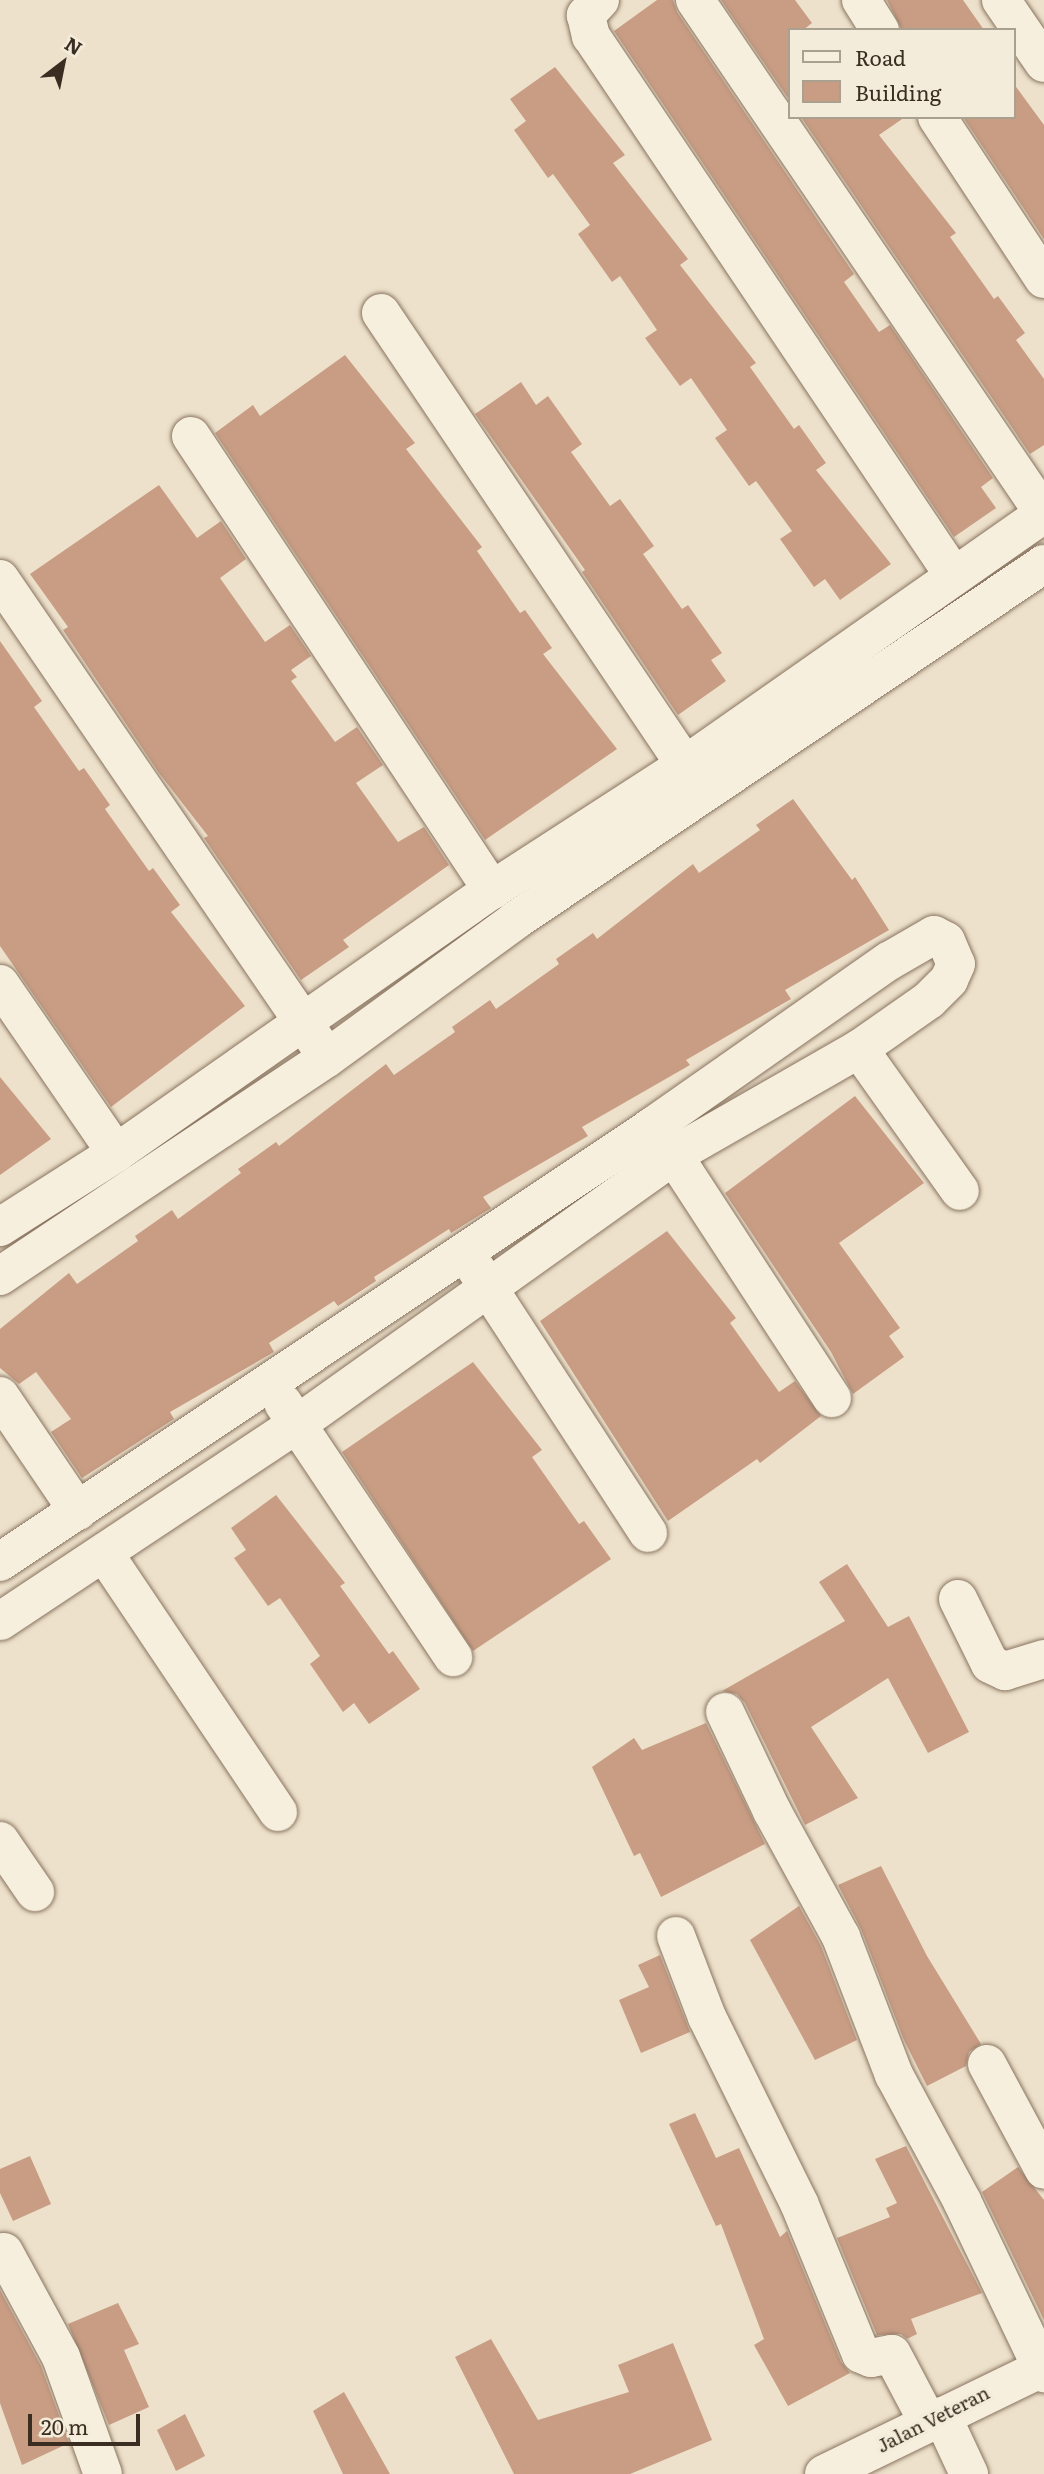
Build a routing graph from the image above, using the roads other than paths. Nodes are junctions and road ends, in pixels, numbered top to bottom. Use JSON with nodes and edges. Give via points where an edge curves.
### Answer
{"nodes":[{"id":1,"x":600,"y":0,"type":"edge"},
{"id":2,"x":695,"y":0,"type":"edge"},
{"id":3,"x":861,"y":0,"type":"edge"},
{"id":4,"x":1001,"y":0,"type":"edge"},
{"id":5,"x":879,"y":28,"type":"edge"},
{"id":6,"x":1044,"y":63,"type":"edge"},
{"id":7,"x":938,"y":119,"type":"edge"},
{"id":8,"x":1044,"y":279,"type":"edge"},
{"id":9,"x":381,"y":313,"type":"dead end"},
{"id":10,"x":191,"y":436,"type":"dead end"},
{"id":11,"x":1044,"y":514,"type":"edge"},
{"id":12,"x":1044,"y":564,"type":"edge"},
{"id":13,"x":954,"y":576,"type":"junction"},
{"id":14,"x":0,"y":579,"type":"edge"},
{"id":15,"x":685,"y":765,"type":"junction"},
{"id":16,"x":492,"y":890,"type":"junction"},
{"id":17,"x":0,"y":984,"type":"edge"},
{"id":18,"x":305,"y":1023,"type":"junction"},
{"id":19,"x":859,"y":1049,"type":"junction"},
{"id":20,"x":327,"y":1058,"type":"junction"},
{"id":21,"x":665,"y":1140,"type":"junction"},
{"id":22,"x":116,"y":1153,"type":"junction"},
{"id":23,"x":960,"y":1191,"type":"dead end"},
{"id":24,"x":0,"y":1227,"type":"edge"},
{"id":25,"x":463,"y":1250,"type":"junction"},
{"id":26,"x":0,"y":1276,"type":"edge"},
{"id":27,"x":489,"y":1289,"type":"junction"},
{"id":28,"x":271,"y":1384,"type":"junction"},
{"id":29,"x":0,"y":1396,"type":"edge"},
{"id":30,"x":832,"y":1398,"type":"dead end"},
{"id":31,"x":297,"y":1424,"type":"junction"},
{"id":32,"x":78,"y":1511,"type":"junction"},
{"id":33,"x":648,"y":1533,"type":"dead end"},
{"id":34,"x":104,"y":1553,"type":"junction"},
{"id":35,"x":0,"y":1562,"type":"edge"},
{"id":36,"x":958,"y":1599,"type":"dead end"},
{"id":37,"x":0,"y":1621,"type":"edge"},
{"id":38,"x":453,"y":1657,"type":"dead end"},
{"id":39,"x":1044,"y":1659,"type":"edge"},
{"id":40,"x":725,"y":1712,"type":"dead end"},
{"id":41,"x":278,"y":1812,"type":"dead end"},
{"id":42,"x":0,"y":1842,"type":"edge"},
{"id":43,"x":35,"y":1892,"type":"dead end"},
{"id":44,"x":677,"y":1936,"type":"dead end"},
{"id":45,"x":987,"y":2064,"type":"dead end"},
{"id":46,"x":1044,"y":2170,"type":"edge"},
{"id":47,"x":4,"y":2252,"type":"dead end"},
{"id":48,"x":1043,"y":2370,"type":"edge"},
{"id":49,"x":935,"y":2419,"type":"junction"},
{"id":50,"x":103,"y":2474,"type":"edge"},
{"id":51,"x":824,"y":2474,"type":"edge"},
{"id":52,"x":969,"y":2474,"type":"edge"}],
"edges":[{"from":1,"to":13,"type":"street","via":[[586,15],[591,36]]},
{"from":2,"to":11,"type":"street"},
{"from":3,"to":5,"type":"street"},
{"from":4,"to":6,"type":"street"},
{"from":7,"to":8,"type":"street"},
{"from":9,"to":15,"type":"street"},
{"from":10,"to":16,"type":"street"},
{"from":11,"to":13,"type":"street"},
{"from":12,"to":20,"type":"street","via":[[516,920]]},
{"from":13,"to":15,"type":"street"},
{"from":14,"to":18,"type":"street"},
{"from":15,"to":16,"type":"street"},
{"from":16,"to":18,"type":"street"},
{"from":17,"to":22,"type":"street"},
{"from":18,"to":20,"type":"street"},
{"from":18,"to":22,"type":"street"},
{"from":19,"to":21,"type":"street"},
{"from":19,"to":21,"type":"street","via":[[949,981],[956,964],[946,941],[934,935],[889,961]]},
{"from":19,"to":23,"type":"street"},
{"from":20,"to":26,"type":"street"},
{"from":21,"to":25,"type":"street"},
{"from":21,"to":27,"type":"street"},
{"from":21,"to":30,"type":"street"},
{"from":22,"to":24,"type":"street"},
{"from":25,"to":27,"type":"street"},
{"from":25,"to":28,"type":"street"},
{"from":27,"to":31,"type":"street"},
{"from":27,"to":33,"type":"street"},
{"from":28,"to":31,"type":"street"},
{"from":28,"to":32,"type":"street"},
{"from":29,"to":32,"type":"street"},
{"from":31,"to":34,"type":"street"},
{"from":31,"to":38,"type":"street"},
{"from":32,"to":35,"type":"street"},
{"from":34,"to":37,"type":"street"},
{"from":34,"to":41,"type":"street"},
{"from":36,"to":39,"type":"street","via":[[990,1664],[1005,1671]]},
{"from":40,"to":48,"type":"street","via":[[772,1811],[841,1937],[894,2075],[962,2201]]},
{"from":42,"to":43,"type":"street"},
{"from":44,"to":49,"type":"street","via":[[707,2017],[799,2203],[861,2354],[872,2358],[892,2354]]},
{"from":45,"to":46,"type":"street"},
{"from":47,"to":50,"type":"street","via":[[61,2357]]},
{"from":48,"to":49,"type":"street","name":"Jalan Veteran"},
{"from":49,"to":51,"type":"street","name":"Jalan Veteran"},
{"from":49,"to":52,"type":"street"}]}
